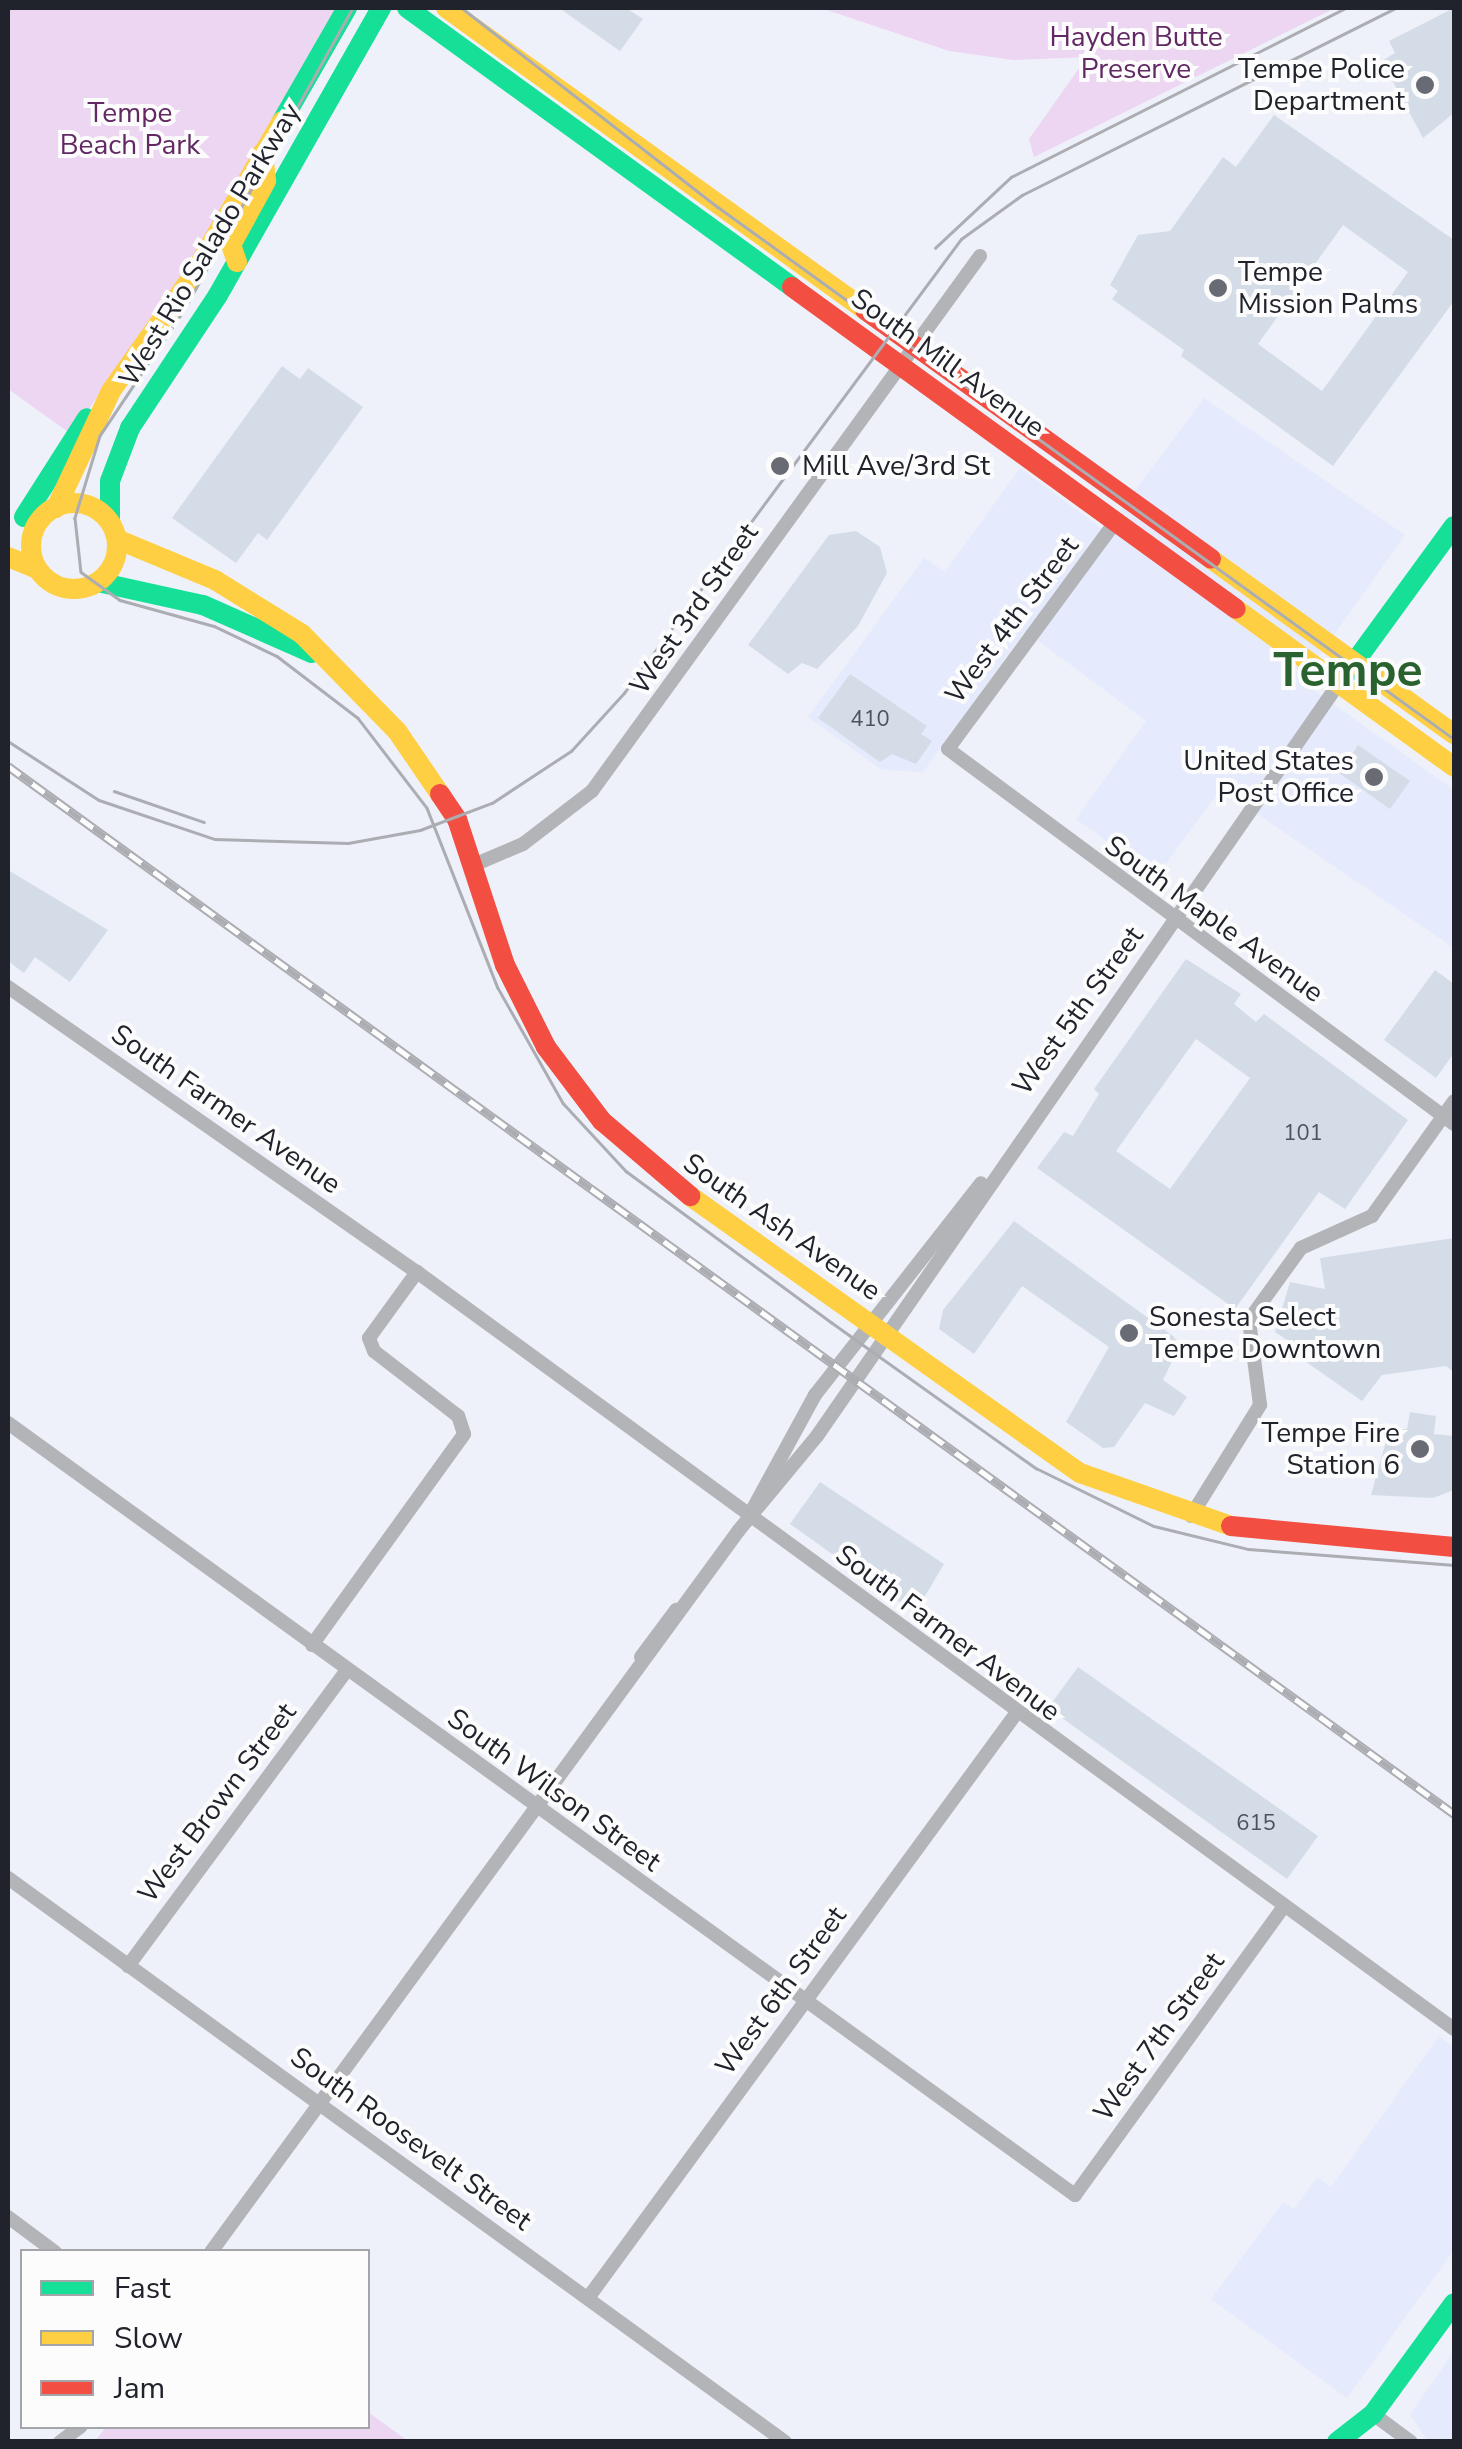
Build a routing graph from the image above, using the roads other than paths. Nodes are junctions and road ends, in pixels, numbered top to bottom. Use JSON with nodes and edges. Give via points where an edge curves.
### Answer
{"nodes":[{"id":1,"x":347,"y":8,"type":"edge"},
{"id":2,"x":381,"y":8,"type":"edge"},
{"id":3,"x":407,"y":8,"type":"edge"},
{"id":4,"x":446,"y":8,"type":"edge"},
{"id":5,"x":263,"y":152,"type":"junction"},
{"id":6,"x":980,"y":256,"type":"dead end"},
{"id":7,"x":237,"y":262,"type":"junction"},
{"id":8,"x":916,"y":342,"type":"junction"},
{"id":9,"x":902,"y":362,"type":"junction"},
{"id":10,"x":111,"y":390,"type":"junction"},
{"id":11,"x":52,"y":510,"type":"junction"},
{"id":12,"x":110,"y":518,"type":"junction"},
{"id":13,"x":16,"y":520,"type":"edge"},
{"id":14,"x":1116,"y":521,"type":"junction"},
{"id":15,"x":1454,"y":526,"type":"edge"},
{"id":16,"x":1178,"y":534,"type":"junction"},
{"id":17,"x":119,"y":540,"type":"junction"},
{"id":18,"x":8,"y":557,"type":"edge"},
{"id":19,"x":36,"y":569,"type":"junction"},
{"id":20,"x":98,"y":582,"type":"junction"},
{"id":21,"x":312,"y":653,"type":"junction"},
{"id":22,"x":1356,"y":661,"type":"junction"},
{"id":23,"x":1339,"y":684,"type":"junction"},
{"id":24,"x":1454,"y":734,"type":"edge"},
{"id":25,"x":948,"y":749,"type":"joint"},
{"id":26,"x":1454,"y":767,"type":"edge"},
{"id":27,"x":476,"y":864,"type":"junction"},
{"id":28,"x":1174,"y":922,"type":"junction"},
{"id":29,"x":8,"y":987,"type":"edge"},
{"id":30,"x":1454,"y":1101,"type":"edge"},
{"id":31,"x":1449,"y":1120,"type":"edge"},
{"id":32,"x":994,"y":1171,"type":"junction"},
{"id":33,"x":416,"y":1272,"type":"junction"},
{"id":34,"x":868,"y":1321,"type":"junction"},
{"id":35,"x":888,"y":1335,"type":"junction"},
{"id":36,"x":8,"y":1423,"type":"edge"},
{"id":37,"x":748,"y":1516,"type":"junction"},
{"id":38,"x":1190,"y":1517,"type":"junction"},
{"id":39,"x":1454,"y":1547,"type":"edge"},
{"id":40,"x":312,"y":1645,"type":"junction"},
{"id":41,"x":347,"y":1670,"type":"junction"},
{"id":42,"x":1015,"y":1715,"type":"junction"},
{"id":43,"x":534,"y":1808,"type":"junction"},
{"id":44,"x":8,"y":1878,"type":"edge"},
{"id":45,"x":1283,"y":1908,"type":"junction"},
{"id":46,"x":128,"y":1966,"type":"junction"},
{"id":47,"x":804,"y":2002,"type":"junction"},
{"id":48,"x":1454,"y":2029,"type":"edge"},
{"id":49,"x":319,"y":2103,"type":"junction"},
{"id":50,"x":1075,"y":2194,"type":"joint"},
{"id":51,"x":8,"y":2217,"type":"edge"},
{"id":52,"x":51,"y":2249,"type":"edge"},
{"id":53,"x":214,"y":2249,"type":"edge"},
{"id":54,"x":588,"y":2298,"type":"junction"},
{"id":55,"x":1454,"y":2303,"type":"edge"},
{"id":56,"x":1373,"y":2414,"type":"junction"},
{"id":57,"x":785,"y":2442,"type":"edge"},
{"id":58,"x":1337,"y":2442,"type":"edge"},
{"id":59,"x":1364,"y":2442,"type":"edge"},
{"id":60,"x":1411,"y":2442,"type":"edge"}],
"edges":[{"from":1,"to":5,"type":"main road","name":"West Rio Salado Parkway"},
{"from":2,"to":7,"type":"main road","name":"West Rio Salado Parkway"},
{"from":3,"to":9,"type":"main road","name":"South Mill Avenue"},
{"from":4,"to":8,"type":"main road","name":"South Mill Avenue"},
{"from":5,"to":7,"type":"main road","via":[[266,181],[231,245]]},
{"from":5,"to":10,"type":"main road","name":"West Rio Salado Parkway","via":[[192,277]]},
{"from":6,"to":8,"type":"street","name":"West 3rd Street"},
{"from":7,"to":12,"type":"main road","name":"West Rio Salado Parkway","via":[[122,444]]},
{"from":8,"to":9,"type":"street","name":"West 3rd Street"},
{"from":8,"to":16,"type":"main road","name":"South Mill Avenue"},
{"from":9,"to":14,"type":"main road","name":"South Mill Avenue"},
{"from":9,"to":27,"type":"street","name":"West 3rd Street","via":[[592,791],[523,844]]},
{"from":10,"to":11,"type":"main road","name":"West Rio Salado Parkway"},
{"from":10,"to":13,"type":"main road","name":"West Rio Salado Parkway"},
{"from":11,"to":12,"type":"main road","via":[[78,504]]},
{"from":11,"to":13,"type":"main road","name":"West Rio Salado Parkway"},
{"from":11,"to":19,"type":"main road","via":[[32,538]]},
{"from":12,"to":17,"type":"main road"},
{"from":14,"to":16,"type":"main road","via":[[1130,514],[1160,534]]},
{"from":14,"to":23,"type":"main road","name":"South Mill Avenue"},
{"from":14,"to":25,"type":"street","name":"West 4th Street"},
{"from":15,"to":22,"type":"main road"},
{"from":16,"to":22,"type":"main road","name":"South Mill Avenue"},
{"from":17,"to":20,"type":"main road"},
{"from":17,"to":21,"type":"main road","name":"South Ash Avenue","via":[[215,580],[302,634]]},
{"from":18,"to":19,"type":"main road"},
{"from":19,"to":20,"type":"main road","via":[[68,590]]},
{"from":20,"to":21,"type":"main road","name":"South Ash Avenue","via":[[203,605]]},
{"from":21,"to":27,"type":"main road","name":"South Ash Avenue","via":[[407,743]]},
{"from":22,"to":23,"type":"main road"},
{"from":22,"to":24,"type":"main road","name":"South Mill Avenue"},
{"from":23,"to":26,"type":"main road","name":"South Mill Avenue"},
{"from":23,"to":28,"type":"street","name":"West 5th Street"},
{"from":25,"to":28,"type":"street","name":"South Maple Avenue"},
{"from":27,"to":34,"type":"main road","name":"South Ash Avenue","via":[[526,1011],[602,1121],[671,1183]]},
{"from":28,"to":31,"type":"street","name":"South Maple Avenue"},
{"from":28,"to":32,"type":"street","name":"West 5th Street"},
{"from":29,"to":33,"type":"street","name":"South Farmer Avenue"},
{"from":30,"to":31,"type":"street"},
{"from":31,"to":38,"type":"street","via":[[1372,1216],[1301,1248],[1249,1320],[1260,1405]]},
{"from":32,"to":34,"type":"street","name":"West 5th Street"},
{"from":32,"to":35,"type":"street","name":"West 5th Street"},
{"from":33,"to":37,"type":"street","name":"South Farmer Avenue"},
{"from":33,"to":40,"type":"street","via":[[369,1338],[374,1352],[458,1416],[464,1434]]},
{"from":34,"to":35,"type":"main road","name":"South Ash Avenue"},
{"from":34,"to":37,"type":"street","name":"West 5th Street","via":[[757,1489]]},
{"from":35,"to":37,"type":"street","name":"West 5th Street"},
{"from":35,"to":38,"type":"main road","name":"South Ash Avenue","via":[[1080,1473]]},
{"from":36,"to":40,"type":"street","name":"South Wilson Street"},
{"from":37,"to":42,"type":"street","name":"South Farmer Avenue"},
{"from":37,"to":43,"type":"street","name":"West 5th Street"},
{"from":38,"to":39,"type":"main road","name":"South Ash Avenue","via":[[1264,1532]]},
{"from":40,"to":41,"type":"street","name":"South Wilson Street"},
{"from":41,"to":43,"type":"street","name":"South Wilson Street"},
{"from":41,"to":46,"type":"street","name":"West Brown Street"},
{"from":42,"to":45,"type":"street","name":"South Farmer Avenue"},
{"from":42,"to":47,"type":"street","name":"West 6th Street"},
{"from":43,"to":47,"type":"street","name":"South Wilson Street"},
{"from":43,"to":49,"type":"street","name":"West 5th Street"},
{"from":44,"to":46,"type":"street","name":"South Roosevelt Street"},
{"from":45,"to":48,"type":"street","name":"South Farmer Avenue"},
{"from":45,"to":50,"type":"street","name":"West 7th Street"},
{"from":46,"to":49,"type":"street","name":"South Roosevelt Street"},
{"from":47,"to":50,"type":"street","name":"South Wilson Street"},
{"from":47,"to":54,"type":"street","name":"West 6th Street"},
{"from":49,"to":53,"type":"street","name":"West 5th Street"},
{"from":49,"to":54,"type":"street","name":"South Roosevelt Street"},
{"from":51,"to":52,"type":"street"},
{"from":54,"to":57,"type":"street","name":"South Roosevelt Street"},
{"from":55,"to":56,"type":"main road"},
{"from":56,"to":58,"type":"main road"},
{"from":56,"to":59,"type":"main road"},
{"from":56,"to":60,"type":"street"}]}
